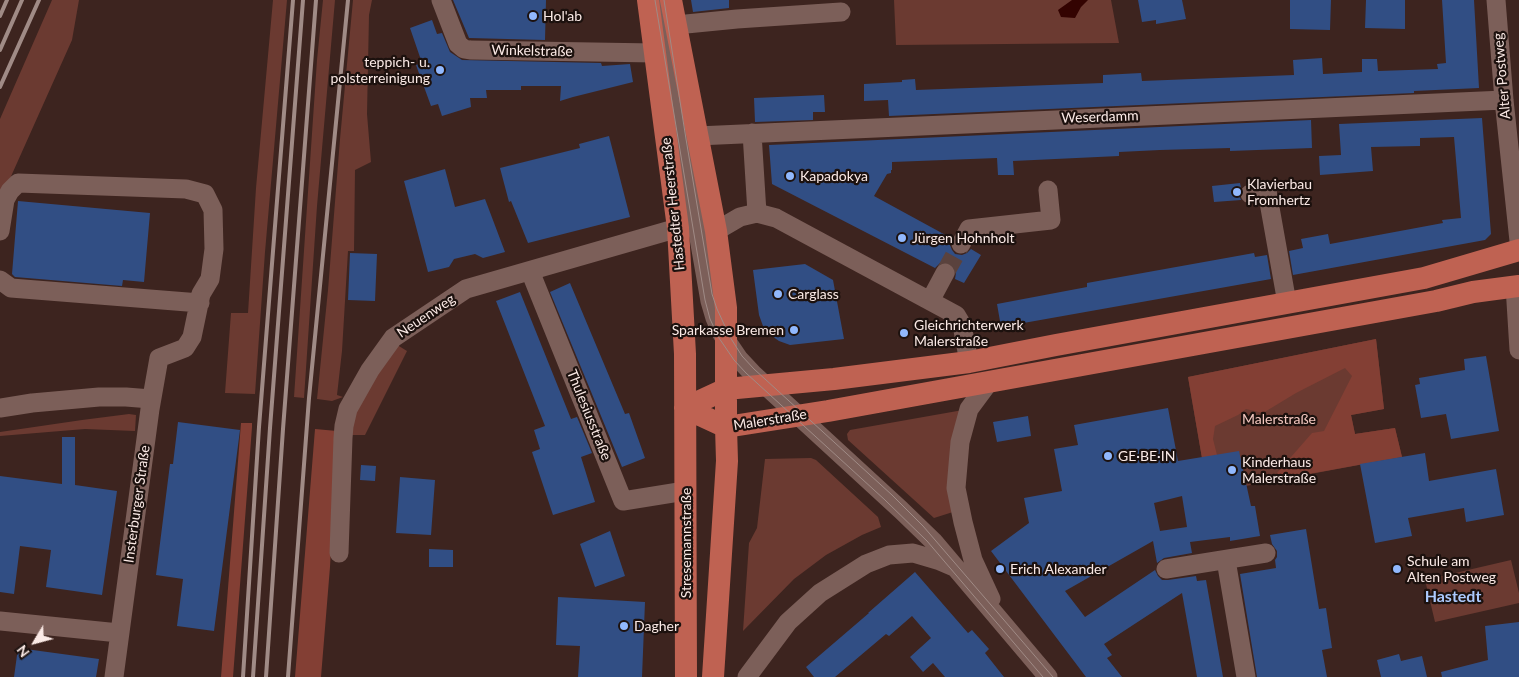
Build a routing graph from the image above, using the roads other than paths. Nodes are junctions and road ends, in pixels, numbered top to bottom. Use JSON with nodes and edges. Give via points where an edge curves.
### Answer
{"nodes":[{"id":1,"x":441,"y":0,"type":"edge"},
{"id":2,"x":648,"y":0,"type":"edge"},
{"id":3,"x":660,"y":0,"type":"edge"},
{"id":4,"x":672,"y":0,"type":"edge"},
{"id":5,"x":1496,"y":0,"type":"edge"},
{"id":6,"x":841,"y":12,"type":"dead end"},
{"id":7,"x":676,"y":26,"type":"junction"},
{"id":8,"x":655,"y":53,"type":"junction"},
{"id":9,"x":1504,"y":100,"type":"junction"},
{"id":10,"x":752,"y":133,"type":"junction"},
{"id":11,"x":697,"y":136,"type":"junction"},
{"id":12,"x":1048,"y":190,"type":"dead end"},
{"id":13,"x":1250,"y":194,"type":"dead end"},
{"id":14,"x":757,"y":213,"type":"junction"},
{"id":15,"x":678,"y":228,"type":"junction"},
{"id":16,"x":0,"y":231,"type":"edge"},
{"id":17,"x":716,"y":231,"type":"junction"},
{"id":18,"x":1519,"y":241,"type":"edge"},
{"id":19,"x":961,"y":244,"type":"tunnel mouth"},
{"id":20,"x":1519,"y":250,"type":"edge"},
{"id":21,"x":530,"y":271,"type":"junction"},
{"id":22,"x":945,"y":273,"type":"tunnel mouth"},
{"id":23,"x":0,"y":280,"type":"edge"},
{"id":24,"x":1517,"y":286,"type":"edge"},
{"id":25,"x":930,"y":301,"type":"junction"},
{"id":26,"x":1287,"y":303,"type":"junction"},
{"id":27,"x":200,"y":304,"type":"junction"},
{"id":28,"x":726,"y":340,"type":"junction"},
{"id":29,"x":1519,"y":350,"type":"edge"},
{"id":30,"x":969,"y":362,"type":"junction"},
{"id":31,"x":989,"y":382,"type":"junction"},
{"id":32,"x":766,"y":386,"type":"junction"},
{"id":33,"x":726,"y":390,"type":"junction"},
{"id":34,"x":152,"y":399,"type":"junction"},
{"id":35,"x":0,"y":408,"type":"edge"},
{"id":36,"x":685,"y":408,"type":"junction"},
{"id":37,"x":798,"y":415,"type":"junction"},
{"id":38,"x":726,"y":427,"type":"junction"},
{"id":39,"x":685,"y":491,"type":"junction"},
{"id":40,"x":339,"y":553,"type":"dead end"},
{"id":41,"x":1266,"y":554,"type":"dead end"},
{"id":42,"x":1226,"y":560,"type":"junction"},
{"id":43,"x":956,"y":568,"type":"junction"},
{"id":44,"x":1166,"y":570,"type":"dead end"},
{"id":45,"x":0,"y":621,"type":"edge"},
{"id":46,"x":119,"y":633,"type":"junction"},
{"id":47,"x":1012,"y":634,"type":"junction"},
{"id":48,"x":114,"y":677,"type":"edge"},
{"id":49,"x":686,"y":677,"type":"edge"},
{"id":50,"x":713,"y":677,"type":"edge"},
{"id":51,"x":747,"y":677,"type":"edge"},
{"id":52,"x":1048,"y":677,"type":"edge"},
{"id":53,"x":1246,"y":677,"type":"edge"}],
"edges":[{"from":1,"to":8,"type":"street","name":"Winkelstraße","via":[[458,44],[464,49]]},
{"from":2,"to":8,"type":"main road","name":"Hastedter Heerstraße"},
{"from":3,"to":28,"type":"street","via":[[710,301]]},
{"from":4,"to":7,"type":"main road"},
{"from":5,"to":9,"type":"street","name":"Alter Postweg"},
{"from":6,"to":7,"type":"street"},
{"from":7,"to":11,"type":"main road"},
{"from":8,"to":15,"type":"main road","name":"Hastedter Heerstraße"},
{"from":9,"to":10,"type":"street","name":"Weserdamm"},
{"from":9,"to":18,"type":"street","name":"Alter Postweg"},
{"from":10,"to":11,"type":"street","name":"Weserdamm"},
{"from":10,"to":14,"type":"street"},
{"from":11,"to":17,"type":"main road"},
{"from":12,"to":19,"type":"street","via":[[1051,220],[969,229]]},
{"from":13,"to":26,"type":"street","via":[[1267,191]]},
{"from":14,"to":17,"type":"street","via":[[740,217]]},
{"from":14,"to":25,"type":"street","via":[[776,218]]},
{"from":15,"to":21,"type":"street","name":"Neuenweg"},
{"from":15,"to":36,"type":"main road","name":"Hastedter Heerstraße"},
{"from":16,"to":27,"type":"street","via":[[6,200],[18,183],[186,189],[205,194],[213,210],[214,249],[210,279]]},
{"from":17,"to":28,"type":"main road","via":[[726,308]]},
{"from":20,"to":26,"type":"main road","via":[[1424,278]]},
{"from":21,"to":39,"type":"street","name":"Thulesiusstraße","via":[[623,501]]},
{"from":21,"to":40,"type":"street","name":"Neuenweg","via":[[466,289],[393,338],[370,370],[348,409],[344,426]]},
{"from":22,"to":25,"type":"street"},
{"from":23,"to":27,"type":"street","via":[[11,288]]},
{"from":24,"to":29,"type":"street"},
{"from":24,"to":31,"type":"main road","name":"Malerstraße"},
{"from":25,"to":30,"type":"street","via":[[956,315],[962,325]]},
{"from":26,"to":30,"type":"main road"},
{"from":27,"to":34,"type":"street","name":"Insterburger Straße","via":[[192,337],[184,348],[159,358]]},
{"from":28,"to":32,"type":"street","via":[[739,359]]},
{"from":28,"to":33,"type":"main road"},
{"from":30,"to":32,"type":"main road"},
{"from":31,"to":37,"type":"main road","name":"Malerstraße"},
{"from":31,"to":47,"type":"street","via":[[969,410],[960,442],[956,488],[973,560]]},
{"from":32,"to":33,"type":"main road"},
{"from":32,"to":37,"type":"street"},
{"from":33,"to":36,"type":"main road"},
{"from":33,"to":38,"type":"main road"},
{"from":34,"to":35,"type":"street","via":[[99,397]]},
{"from":34,"to":46,"type":"street","name":"Insterburger Straße"},
{"from":36,"to":38,"type":"main road","name":"Malerstraße"},
{"from":36,"to":39,"type":"main road","name":"Stresemannstraße"},
{"from":37,"to":38,"type":"main road","name":"Malerstraße"},
{"from":37,"to":43,"type":"street","via":[[901,510]]},
{"from":38,"to":50,"type":"main road","via":[[726,478]]},
{"from":39,"to":49,"type":"main road","name":"Stresemannstraße"},
{"from":41,"to":42,"type":"street"},
{"from":42,"to":44,"type":"street"},
{"from":42,"to":53,"type":"street"},
{"from":43,"to":47,"type":"street"},
{"from":43,"to":51,"type":"street","via":[[913,553],[889,555],[866,564],[820,593],[788,622]]},
{"from":45,"to":46,"type":"street"},
{"from":46,"to":48,"type":"street","name":"Insterburger Straße"},
{"from":47,"to":52,"type":"street"}]}
